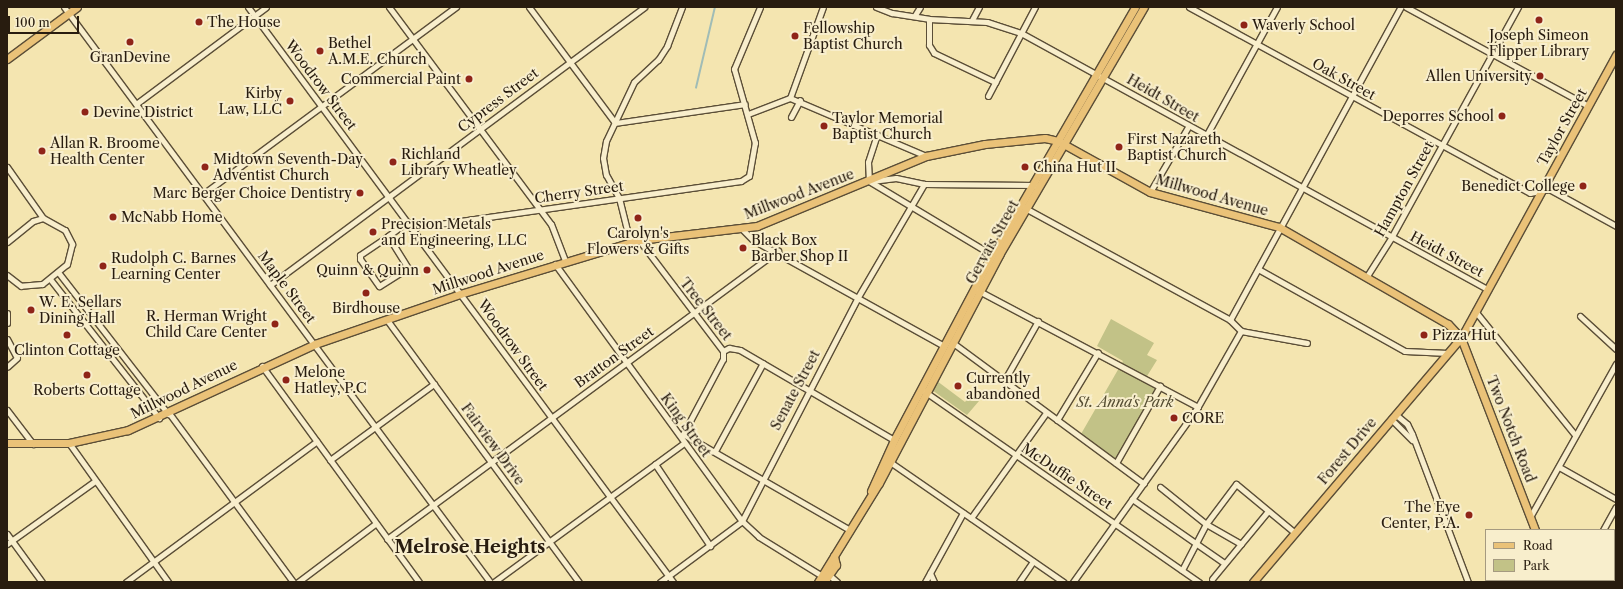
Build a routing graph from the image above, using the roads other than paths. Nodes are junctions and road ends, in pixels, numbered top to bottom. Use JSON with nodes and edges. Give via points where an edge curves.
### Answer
{"nodes":[{"id":1,"x":77,"y":7,"type":"edge"},
{"id":2,"x":248,"y":7,"type":"edge"},
{"id":3,"x":266,"y":7,"type":"edge"},
{"id":4,"x":389,"y":7,"type":"edge"},
{"id":5,"x":456,"y":7,"type":"edge"},
{"id":6,"x":529,"y":7,"type":"edge"},
{"id":7,"x":644,"y":7,"type":"edge"},
{"id":8,"x":682,"y":7,"type":"edge"},
{"id":9,"x":760,"y":7,"type":"edge"},
{"id":10,"x":823,"y":7,"type":"edge"},
{"id":11,"x":876,"y":7,"type":"edge"},
{"id":12,"x":920,"y":7,"type":"edge"},
{"id":13,"x":979,"y":7,"type":"edge"},
{"id":14,"x":1035,"y":7,"type":"edge"},
{"id":15,"x":1135,"y":7,"type":"edge"},
{"id":16,"x":1144,"y":7,"type":"edge"},
{"id":17,"x":1189,"y":7,"type":"edge"},
{"id":18,"x":1277,"y":7,"type":"edge"},
{"id":19,"x":1401,"y":7,"type":"edge"},
{"id":20,"x":1406,"y":7,"type":"edge"},
{"id":21,"x":1518,"y":7,"type":"edge"},
{"id":22,"x":66,"y":10,"type":"edge"},
{"id":23,"x":915,"y":15,"type":"junction"},
{"id":24,"x":255,"y":16,"type":"junction"},
{"id":25,"x":929,"y":19,"type":"junction"},
{"id":26,"x":972,"y":20,"type":"junction"},
{"id":27,"x":1021,"y":33,"type":"junction"},
{"id":28,"x":413,"y":39,"type":"junction"},
{"id":29,"x":1256,"y":44,"type":"junction"},
{"id":30,"x":1492,"y":52,"type":"junction"},
{"id":31,"x":1616,"y":55,"type":"edge"},
{"id":32,"x":7,"y":59,"type":"edge"},
{"id":33,"x":570,"y":62,"type":"junction"},
{"id":34,"x":1096,"y":73,"type":"junction"},
{"id":35,"x":1103,"y":78,"type":"junction"},
{"id":36,"x":995,"y":82,"type":"junction"},
{"id":37,"x":988,"y":96,"type":"dead end"},
{"id":38,"x":1350,"y":96,"type":"junction"},
{"id":39,"x":790,"y":98,"type":"junction"},
{"id":40,"x":800,"y":100,"type":"junction"},
{"id":41,"x":136,"y":104,"type":"junction"},
{"id":42,"x":745,"y":104,"type":"junction"},
{"id":43,"x":322,"y":106,"type":"junction"},
{"id":44,"x":1588,"y":106,"type":"junction"},
{"id":45,"x":748,"y":114,"type":"junction"},
{"id":46,"x":792,"y":117,"type":"dead end"},
{"id":47,"x":615,"y":123,"type":"junction"},
{"id":48,"x":1188,"y":127,"type":"junction"},
{"id":49,"x":480,"y":129,"type":"junction"},
{"id":50,"x":877,"y":134,"type":"junction"},
{"id":51,"x":1206,"y":136,"type":"junction"},
{"id":52,"x":1061,"y":143,"type":"junction"},
{"id":53,"x":1441,"y":145,"type":"junction"},
{"id":54,"x":926,"y":156,"type":"junction"},
{"id":55,"x":7,"y":168,"type":"edge"},
{"id":56,"x":869,"y":181,"type":"junction"},
{"id":57,"x":924,"y":184,"type":"junction"},
{"id":58,"x":1035,"y":185,"type":"junction"},
{"id":59,"x":1301,"y":189,"type":"junction"},
{"id":60,"x":1541,"y":191,"type":"junction"},
{"id":61,"x":1150,"y":192,"type":"junction"},
{"id":62,"x":203,"y":194,"type":"junction"},
{"id":63,"x":388,"y":197,"type":"junction"},
{"id":64,"x":620,"y":198,"type":"junction"},
{"id":65,"x":1023,"y":207,"type":"junction"},
{"id":66,"x":910,"y":208,"type":"junction"},
{"id":67,"x":540,"y":209,"type":"junction"},
{"id":68,"x":43,"y":218,"type":"junction"},
{"id":69,"x":407,"y":222,"type":"junction"},
{"id":70,"x":1616,"y":226,"type":"edge"},
{"id":71,"x":1279,"y":227,"type":"junction"},
{"id":72,"x":411,"y":228,"type":"junction"},
{"id":73,"x":743,"y":230,"type":"junction"},
{"id":74,"x":388,"y":236,"type":"junction"},
{"id":75,"x":1391,"y":238,"type":"junction"},
{"id":76,"x":639,"y":240,"type":"junction"},
{"id":77,"x":7,"y":242,"type":"edge"},
{"id":78,"x":630,"y":242,"type":"junction"},
{"id":79,"x":778,"y":251,"type":"junction"},
{"id":80,"x":992,"y":255,"type":"junction"},
{"id":81,"x":566,"y":261,"type":"junction"},
{"id":82,"x":556,"y":264,"type":"junction"},
{"id":83,"x":1258,"y":270,"type":"junction"},
{"id":84,"x":58,"y":272,"type":"junction"},
{"id":85,"x":7,"y":276,"type":"edge"},
{"id":86,"x":1366,"y":276,"type":"junction"},
{"id":87,"x":50,"y":279,"type":"junction"},
{"id":88,"x":270,"y":285,"type":"junction"},
{"id":89,"x":1487,"y":289,"type":"junction"},
{"id":90,"x":977,"y":290,"type":"junction"},
{"id":91,"x":460,"y":294,"type":"junction"},
{"id":92,"x":858,"y":298,"type":"junction"},
{"id":93,"x":1475,"y":311,"type":"junction"},
{"id":94,"x":7,"y":313,"type":"edge"},
{"id":95,"x":693,"y":314,"type":"junction"},
{"id":96,"x":1580,"y":316,"type":"dead end"},
{"id":97,"x":387,"y":320,"type":"junction"},
{"id":98,"x":1230,"y":320,"type":"junction"},
{"id":99,"x":1038,"y":321,"type":"junction"},
{"id":100,"x":7,"y":323,"type":"edge"},
{"id":101,"x":1241,"y":331,"type":"junction"},
{"id":102,"x":1461,"y":338,"type":"junction"},
{"id":103,"x":7,"y":339,"type":"edge"},
{"id":104,"x":953,"y":343,"type":"junction"},
{"id":105,"x":1307,"y":343,"type":"dead end"},
{"id":106,"x":315,"y":344,"type":"junction"},
{"id":107,"x":944,"y":346,"type":"junction"},
{"id":108,"x":1616,"y":349,"type":"edge"},
{"id":109,"x":723,"y":351,"type":"junction"},
{"id":110,"x":1098,"y":352,"type":"junction"},
{"id":111,"x":1448,"y":353,"type":"junction"},
{"id":112,"x":763,"y":362,"type":"junction"},
{"id":113,"x":626,"y":363,"type":"junction"},
{"id":114,"x":1616,"y":364,"type":"edge"},
{"id":115,"x":262,"y":366,"type":"junction"},
{"id":116,"x":7,"y":367,"type":"edge"},
{"id":117,"x":1004,"y":381,"type":"junction"},
{"id":118,"x":434,"y":384,"type":"junction"},
{"id":119,"x":1160,"y":386,"type":"junction"},
{"id":120,"x":809,"y":390,"type":"junction"},
{"id":121,"x":924,"y":391,"type":"junction"},
{"id":122,"x":1198,"y":407,"type":"junction"},
{"id":123,"x":7,"y":410,"type":"edge"},
{"id":124,"x":1046,"y":412,"type":"junction"},
{"id":125,"x":168,"y":413,"type":"junction"},
{"id":126,"x":1393,"y":416,"type":"junction"},
{"id":127,"x":159,"y":418,"type":"junction"},
{"id":128,"x":552,"y":418,"type":"junction"},
{"id":129,"x":1057,"y":420,"type":"junction"},
{"id":130,"x":375,"y":427,"type":"junction"},
{"id":131,"x":1575,"y":435,"type":"junction"},
{"id":132,"x":683,"y":439,"type":"junction"},
{"id":133,"x":894,"y":440,"type":"junction"},
{"id":134,"x":317,"y":441,"type":"junction"},
{"id":135,"x":7,"y":443,"type":"edge"},
{"id":136,"x":68,"y":443,"type":"junction"},
{"id":137,"x":33,"y":444,"type":"junction"},
{"id":138,"x":715,"y":450,"type":"junction"},
{"id":139,"x":1014,"y":455,"type":"junction"},
{"id":140,"x":330,"y":460,"type":"junction"},
{"id":141,"x":890,"y":462,"type":"junction"},
{"id":142,"x":492,"y":463,"type":"junction"},
{"id":143,"x":655,"y":464,"type":"junction"},
{"id":144,"x":1116,"y":464,"type":"junction"},
{"id":145,"x":1559,"y":467,"type":"junction"},
{"id":146,"x":762,"y":478,"type":"junction"},
{"id":147,"x":95,"y":481,"type":"junction"},
{"id":148,"x":1144,"y":484,"type":"junction"},
{"id":149,"x":1160,"y":487,"type":"dead end"},
{"id":150,"x":871,"y":493,"type":"junction"},
{"id":151,"x":610,"y":496,"type":"junction"},
{"id":152,"x":1132,"y":498,"type":"junction"},
{"id":153,"x":1616,"y":499,"type":"edge"},
{"id":154,"x":236,"y":502,"type":"junction"},
{"id":155,"x":433,"y":506,"type":"junction"},
{"id":156,"x":1616,"y":507,"type":"edge"},
{"id":157,"x":1268,"y":511,"type":"junction"},
{"id":158,"x":963,"y":513,"type":"junction"},
{"id":159,"x":1530,"y":517,"type":"junction"},
{"id":160,"x":971,"y":518,"type":"junction"},
{"id":161,"x":742,"y":521,"type":"junction"},
{"id":162,"x":1114,"y":522,"type":"junction"},
{"id":163,"x":375,"y":524,"type":"junction"},
{"id":164,"x":1206,"y":524,"type":"junction"},
{"id":165,"x":1535,"y":529,"type":"edge"},
{"id":166,"x":1604,"y":529,"type":"edge"},
{"id":167,"x":850,"y":530,"type":"junction"},
{"id":168,"x":1295,"y":533,"type":"junction"},
{"id":169,"x":7,"y":534,"type":"edge"},
{"id":170,"x":386,"y":539,"type":"junction"},
{"id":171,"x":549,"y":541,"type":"junction"},
{"id":172,"x":9,"y":542,"type":"edge"},
{"id":173,"x":1195,"y":543,"type":"junction"},
{"id":174,"x":1241,"y":544,"type":"junction"},
{"id":175,"x":710,"y":546,"type":"junction"},
{"id":176,"x":1033,"y":561,"type":"junction"},
{"id":177,"x":153,"y":562,"type":"junction"},
{"id":178,"x":1224,"y":563,"type":"junction"},
{"id":179,"x":1182,"y":570,"type":"junction"},
{"id":180,"x":930,"y":572,"type":"junction"},
{"id":181,"x":668,"y":575,"type":"junction"},
{"id":182,"x":1212,"y":578,"type":"dead end"},
{"id":183,"x":823,"y":579,"type":"edge"},
{"id":184,"x":42,"y":582,"type":"edge"},
{"id":185,"x":126,"y":582,"type":"edge"},
{"id":186,"x":168,"y":582,"type":"edge"},
{"id":187,"x":293,"y":582,"type":"edge"},
{"id":188,"x":298,"y":582,"type":"edge"},
{"id":189,"x":419,"y":582,"type":"edge"},
{"id":190,"x":490,"y":582,"type":"edge"},
{"id":191,"x":494,"y":582,"type":"edge"},
{"id":192,"x":579,"y":582,"type":"edge"},
{"id":193,"x":660,"y":582,"type":"edge"},
{"id":194,"x":673,"y":582,"type":"edge"},
{"id":195,"x":837,"y":582,"type":"edge"},
{"id":196,"x":925,"y":582,"type":"edge"},
{"id":197,"x":934,"y":582,"type":"edge"},
{"id":198,"x":1019,"y":582,"type":"edge"},
{"id":199,"x":1063,"y":582,"type":"edge"},
{"id":200,"x":1073,"y":582,"type":"edge"},
{"id":201,"x":1199,"y":582,"type":"edge"},
{"id":202,"x":1253,"y":582,"type":"edge"},
{"id":203,"x":1468,"y":582,"type":"edge"}],
"edges":[{"from":1,"to":22,"type":"main road"},
{"from":2,"to":24,"type":"street","name":"Woodrow Street"},
{"from":3,"to":24,"type":"street"},
{"from":4,"to":28,"type":"street"},
{"from":5,"to":28,"type":"street"},
{"from":6,"to":33,"type":"street"},
{"from":7,"to":33,"type":"street","name":"Cypress Street"},
{"from":8,"to":47,"type":"street","via":[[668,46],[658,60],[634,82]]},
{"from":9,"to":42,"type":"street","via":[[734,69]]},
{"from":10,"to":39,"type":"street"},
{"from":11,"to":23,"type":"street","name":"Heidt Street","via":[[892,13]]},
{"from":12,"to":23,"type":"street"},
{"from":13,"to":26,"type":"street"},
{"from":14,"to":27,"type":"street"},
{"from":15,"to":34,"type":"main road","name":"Gervais Street"},
{"from":16,"to":35,"type":"main road","name":"Gervais Street"},
{"from":17,"to":29,"type":"street","name":"Oak Street"},
{"from":18,"to":29,"type":"street"},
{"from":19,"to":38,"type":"street"},
{"from":20,"to":30,"type":"street"},
{"from":21,"to":30,"type":"street","name":"Hampton Street"},
{"from":22,"to":32,"type":"main road"},
{"from":22,"to":41,"type":"street","name":"Maple Street"},
{"from":23,"to":25,"type":"street","name":"Heidt Street"},
{"from":24,"to":41,"type":"street"},
{"from":24,"to":43,"type":"street","name":"Woodrow Street"},
{"from":25,"to":26,"type":"street","name":"Heidt Street"},
{"from":25,"to":36,"type":"street","via":[[929,45],[934,53]]},
{"from":26,"to":27,"type":"street","name":"Heidt Street"},
{"from":27,"to":34,"type":"street","name":"Heidt Street"},
{"from":27,"to":36,"type":"street"},
{"from":28,"to":43,"type":"street"},
{"from":28,"to":49,"type":"street"},
{"from":29,"to":38,"type":"street","name":"Oak Street"},
{"from":29,"to":51,"type":"street"},
{"from":30,"to":44,"type":"street"},
{"from":30,"to":53,"type":"street","name":"Hampton Street"},
{"from":31,"to":44,"type":"main road","name":"Taylor Street"},
{"from":33,"to":47,"type":"street"},
{"from":33,"to":49,"type":"street","name":"Cypress Street"},
{"from":34,"to":35,"type":"street","name":"Heidt Street"},
{"from":34,"to":52,"type":"main road","name":"Gervais Street"},
{"from":35,"to":48,"type":"street","name":"Heidt Street"},
{"from":35,"to":52,"type":"main road","name":"Gervais Street"},
{"from":36,"to":37,"type":"street"},
{"from":38,"to":53,"type":"street","name":"Oak Street"},
{"from":38,"to":59,"type":"street"},
{"from":39,"to":40,"type":"street"},
{"from":39,"to":45,"type":"street"},
{"from":40,"to":46,"type":"street"},
{"from":40,"to":50,"type":"street"},
{"from":41,"to":62,"type":"street","name":"Maple Street"},
{"from":42,"to":45,"type":"street"},
{"from":42,"to":47,"type":"street"},
{"from":43,"to":62,"type":"street"},
{"from":43,"to":63,"type":"street","name":"Woodrow Street"},
{"from":44,"to":60,"type":"main road","name":"Taylor Street"},
{"from":45,"to":64,"type":"street","name":"Cherry Street","via":[[755,143],[749,176],[741,181]]},
{"from":47,"to":64,"type":"street","via":[[606,141],[603,158],[606,175]]},
{"from":48,"to":51,"type":"street","name":"Heidt Street"},
{"from":48,"to":61,"type":"street"},
{"from":49,"to":63,"type":"street","name":"Cypress Street"},
{"from":49,"to":67,"type":"street"},
{"from":50,"to":54,"type":"street"},
{"from":50,"to":56,"type":"street","via":[[868,162]]},
{"from":51,"to":59,"type":"street","name":"Heidt Street"},
{"from":52,"to":54,"type":"main road","name":"Millwood Avenue","via":[[1045,138],[985,144]]},
{"from":52,"to":58,"type":"main road","name":"Gervais Street"},
{"from":52,"to":61,"type":"main road","name":"Millwood Avenue"},
{"from":53,"to":60,"type":"street","name":"Oak Street","via":[[1530,193]]},
{"from":53,"to":75,"type":"street","name":"Hampton Street"},
{"from":54,"to":56,"type":"main road","name":"Millwood Avenue"},
{"from":55,"to":68,"type":"street"},
{"from":56,"to":57,"type":"street","via":[[896,178]]},
{"from":56,"to":66,"type":"street"},
{"from":56,"to":73,"type":"main road","name":"Millwood Avenue","via":[[777,220]]},
{"from":57,"to":58,"type":"street"},
{"from":57,"to":66,"type":"street","name":"Senate Street"},
{"from":58,"to":65,"type":"main road","name":"Gervais Street"},
{"from":59,"to":71,"type":"street"},
{"from":59,"to":75,"type":"street","name":"Heidt Street"},
{"from":60,"to":70,"type":"street","name":"Oak Street","via":[[1549,189]]},
{"from":60,"to":89,"type":"main road","name":"Taylor Street"},
{"from":61,"to":71,"type":"main road","name":"Millwood Avenue"},
{"from":62,"to":88,"type":"street","name":"Maple Street"},
{"from":63,"to":69,"type":"street","name":"Woodrow Street"},
{"from":63,"to":88,"type":"street","name":"Cypress Street"},
{"from":64,"to":67,"type":"street","name":"Cherry Street"},
{"from":64,"to":78,"type":"street"},
{"from":65,"to":80,"type":"main road","name":"Gervais Street"},
{"from":65,"to":90,"type":"main road","name":"Gervais Street"},
{"from":65,"to":98,"type":"street"},
{"from":66,"to":80,"type":"street"},
{"from":66,"to":92,"type":"street","name":"Senate Street"},
{"from":67,"to":72,"type":"street","name":"Cherry Street"},
{"from":67,"to":81,"type":"street","via":[[551,224]]},
{"from":68,"to":77,"type":"street","via":[[33,221]]},
{"from":68,"to":84,"type":"street","via":[[57,224],[70,240],[71,256]]},
{"from":69,"to":72,"type":"street","name":"Woodrow Street"},
{"from":69,"to":74,"type":"street"},
{"from":71,"to":83,"type":"street"},
{"from":71,"to":86,"type":"main road","name":"Millwood Avenue"},
{"from":72,"to":91,"type":"street","name":"Woodrow Street"},
{"from":73,"to":76,"type":"main road","name":"Millwood Avenue","via":[[677,234]]},
{"from":73,"to":79,"type":"street","via":[[753,240]]},
{"from":74,"to":74,"type":"street","via":[[360,259],[379,286],[408,268]]},
{"from":75,"to":86,"type":"street","name":"Hampton Street"},
{"from":75,"to":89,"type":"street","name":"Heidt Street"},
{"from":76,"to":78,"type":"main road","name":"Millwood Avenue"},
{"from":76,"to":95,"type":"street","name":"Tree Street"},
{"from":78,"to":81,"type":"main road","name":"Millwood Avenue"},
{"from":79,"to":92,"type":"street"},
{"from":79,"to":95,"type":"street","name":"Bratton Street"},
{"from":80,"to":90,"type":"main road","name":"Gervais Street"},
{"from":81,"to":82,"type":"main road","name":"Millwood Avenue"},
{"from":82,"to":91,"type":"main road","name":"Millwood Avenue"},
{"from":82,"to":113,"type":"street","name":"King Street"},
{"from":83,"to":98,"type":"street"},
{"from":83,"to":111,"type":"street","via":[[1405,351]]},
{"from":84,"to":87,"type":"street"},
{"from":84,"to":125,"type":"street"},
{"from":85,"to":87,"type":"street","via":[[14,282],[28,287]]},
{"from":86,"to":102,"type":"main road","name":"Millwood Avenue","via":[[1448,324]]},
{"from":87,"to":127,"type":"street"},
{"from":88,"to":106,"type":"street","name":"Maple Street"},
{"from":89,"to":93,"type":"main road","name":"Taylor Street"},
{"from":90,"to":99,"type":"street"},
{"from":90,"to":104,"type":"main road","name":"Gervais Street"},
{"from":90,"to":107,"type":"main road","name":"Gervais Street"},
{"from":91,"to":97,"type":"main road","name":"Millwood Avenue"},
{"from":91,"to":128,"type":"street","name":"Woodrow Street"},
{"from":92,"to":107,"type":"street"},
{"from":92,"to":120,"type":"street","name":"Senate Street"},
{"from":93,"to":102,"type":"main road","name":"Taylor Street"},
{"from":93,"to":131,"type":"street"},
{"from":94,"to":100,"type":"street"},
{"from":95,"to":109,"type":"street","name":"Tree Street"},
{"from":95,"to":113,"type":"street","name":"Bratton Street"},
{"from":96,"to":108,"type":"street"},
{"from":97,"to":106,"type":"main road","name":"Millwood Avenue"},
{"from":97,"to":118,"type":"street","name":"Fairview Drive"},
{"from":98,"to":101,"type":"street"},
{"from":99,"to":110,"type":"street"},
{"from":99,"to":117,"type":"street"},
{"from":101,"to":105,"type":"street"},
{"from":101,"to":122,"type":"street"},
{"from":102,"to":111,"type":"main road","name":"Forest Drive"},
{"from":102,"to":159,"type":"main road","name":"Two Notch Road"},
{"from":103,"to":116,"type":"street","via":[[17,358]]},
{"from":104,"to":117,"type":"street"},
{"from":104,"to":121,"type":"main road","name":"Gervais Street"},
{"from":106,"to":115,"type":"main road","name":"Millwood Avenue"},
{"from":106,"to":130,"type":"street","name":"Maple Street"},
{"from":107,"to":121,"type":"main road","name":"Gervais Street"},
{"from":109,"to":112,"type":"street","name":"Tree Street","via":[[729,348],[740,350]]},
{"from":109,"to":132,"type":"street","via":[[723,359]]},
{"from":110,"to":119,"type":"street"},
{"from":110,"to":129,"type":"street"},
{"from":111,"to":126,"type":"main road","name":"Forest Drive"},
{"from":112,"to":120,"type":"street","name":"Tree Street"},
{"from":112,"to":138,"type":"street"},
{"from":113,"to":128,"type":"street","name":"Bratton Street"},
{"from":113,"to":132,"type":"street","name":"King Street"},
{"from":114,"to":131,"type":"street"},
{"from":115,"to":125,"type":"main road","name":"Millwood Avenue"},
{"from":115,"to":134,"type":"street"},
{"from":117,"to":124,"type":"street"},
{"from":118,"to":130,"type":"street"},
{"from":118,"to":142,"type":"street","name":"Fairview Drive"},
{"from":119,"to":122,"type":"street"},
{"from":119,"to":144,"type":"street"},
{"from":120,"to":133,"type":"street","name":"Tree Street"},
{"from":120,"to":146,"type":"street","name":"Senate Street"},
{"from":121,"to":133,"type":"main road","name":"Gervais Street"},
{"from":121,"to":139,"type":"street","name":"McDuffie Street"},
{"from":121,"to":141,"type":"main road","name":"Gervais Street"},
{"from":122,"to":148,"type":"street"},
{"from":123,"to":137,"type":"street"},
{"from":124,"to":129,"type":"street"},
{"from":124,"to":139,"type":"street"},
{"from":125,"to":127,"type":"main road","name":"Millwood Avenue"},
{"from":125,"to":154,"type":"street"},
{"from":126,"to":168,"type":"main road","name":"Forest Drive"},
{"from":126,"to":203,"type":"street","via":[[1408,426]]},
{"from":127,"to":136,"type":"main road","name":"Millwood Avenue","via":[[104,437]]},
{"from":128,"to":142,"type":"street","name":"Bratton Street"},
{"from":128,"to":151,"type":"street","name":"Woodrow Street"},
{"from":129,"to":144,"type":"street"},
{"from":130,"to":140,"type":"street"},
{"from":130,"to":155,"type":"street","name":"Maple Street"},
{"from":131,"to":145,"type":"street"},
{"from":132,"to":138,"type":"street"},
{"from":132,"to":143,"type":"street"},
{"from":132,"to":161,"type":"street","name":"King Street"},
{"from":133,"to":150,"type":"main road","name":"Gervais Street","via":[[874,481]]},
{"from":134,"to":140,"type":"street"},
{"from":134,"to":154,"type":"street"},
{"from":135,"to":137,"type":"main road","name":"Millwood Avenue"},
{"from":136,"to":137,"type":"main road","name":"Millwood Avenue"},
{"from":136,"to":147,"type":"street"},
{"from":138,"to":146,"type":"street"},
{"from":139,"to":160,"type":"street"},
{"from":139,"to":162,"type":"street","name":"McDuffie Street"},
{"from":140,"to":163,"type":"street"},
{"from":141,"to":150,"type":"main road","name":"Gervais Street"},
{"from":141,"to":158,"type":"street"},
{"from":142,"to":155,"type":"street","name":"Bratton Street"},
{"from":142,"to":171,"type":"street","name":"Fairview Drive"},
{"from":143,"to":151,"type":"street"},
{"from":143,"to":175,"type":"street"},
{"from":144,"to":148,"type":"street"},
{"from":145,"to":153,"type":"street"},
{"from":145,"to":159,"type":"street"},
{"from":146,"to":161,"type":"street","name":"Senate Street"},
{"from":146,"to":167,"type":"street"},
{"from":147,"to":172,"type":"street"},
{"from":147,"to":177,"type":"street"},
{"from":148,"to":152,"type":"street"},
{"from":149,"to":164,"type":"street"},
{"from":150,"to":167,"type":"main road","name":"Gervais Street"},
{"from":151,"to":171,"type":"street"},
{"from":151,"to":181,"type":"street","name":"Woodrow Street"},
{"from":152,"to":162,"type":"street"},
{"from":152,"to":173,"type":"street"},
{"from":154,"to":177,"type":"street"},
{"from":154,"to":187,"type":"street"},
{"from":155,"to":170,"type":"street","name":"Bratton Street"},
{"from":155,"to":190,"type":"street","name":"Maple Street"},
{"from":156,"to":166,"type":"street"},
{"from":157,"to":164,"type":"street","via":[[1236,484]]},
{"from":157,"to":168,"type":"street"},
{"from":157,"to":174,"type":"street"},
{"from":158,"to":160,"type":"street"},
{"from":158,"to":180,"type":"street"},
{"from":159,"to":165,"type":"main road","name":"Two Notch Road"},
{"from":160,"to":176,"type":"street"},
{"from":161,"to":175,"type":"street","name":"Senate Street"},
{"from":161,"to":183,"type":"street","name":"King Street","via":[[759,537]]},
{"from":162,"to":179,"type":"street","name":"McDuffie Street"},
{"from":162,"to":200,"type":"street"},
{"from":163,"to":170,"type":"street"},
{"from":163,"to":188,"type":"street"},
{"from":164,"to":173,"type":"street"},
{"from":164,"to":174,"type":"street"},
{"from":167,"to":183,"type":"main road","name":"Gervais Street"},
{"from":168,"to":202,"type":"main road","name":"Forest Drive"},
{"from":169,"to":172,"type":"street"},
{"from":170,"to":189,"type":"street"},
{"from":171,"to":191,"type":"street"},
{"from":171,"to":192,"type":"street","name":"Fairview Drive"},
{"from":172,"to":184,"type":"street"},
{"from":173,"to":178,"type":"street"},
{"from":173,"to":179,"type":"street"},
{"from":174,"to":178,"type":"street"},
{"from":175,"to":181,"type":"street","name":"Senate Street"},
{"from":176,"to":198,"type":"street"},
{"from":176,"to":199,"type":"street"},
{"from":177,"to":185,"type":"street"},
{"from":177,"to":186,"type":"street"},
{"from":178,"to":182,"type":"street"},
{"from":179,"to":201,"type":"street","name":"McDuffie Street"},
{"from":180,"to":196,"type":"street"},
{"from":180,"to":197,"type":"street"},
{"from":181,"to":193,"type":"street","name":"Senate Street"},
{"from":181,"to":194,"type":"street","name":"Woodrow Street"},
{"from":183,"to":195,"type":"street","name":"King Street"}]}
